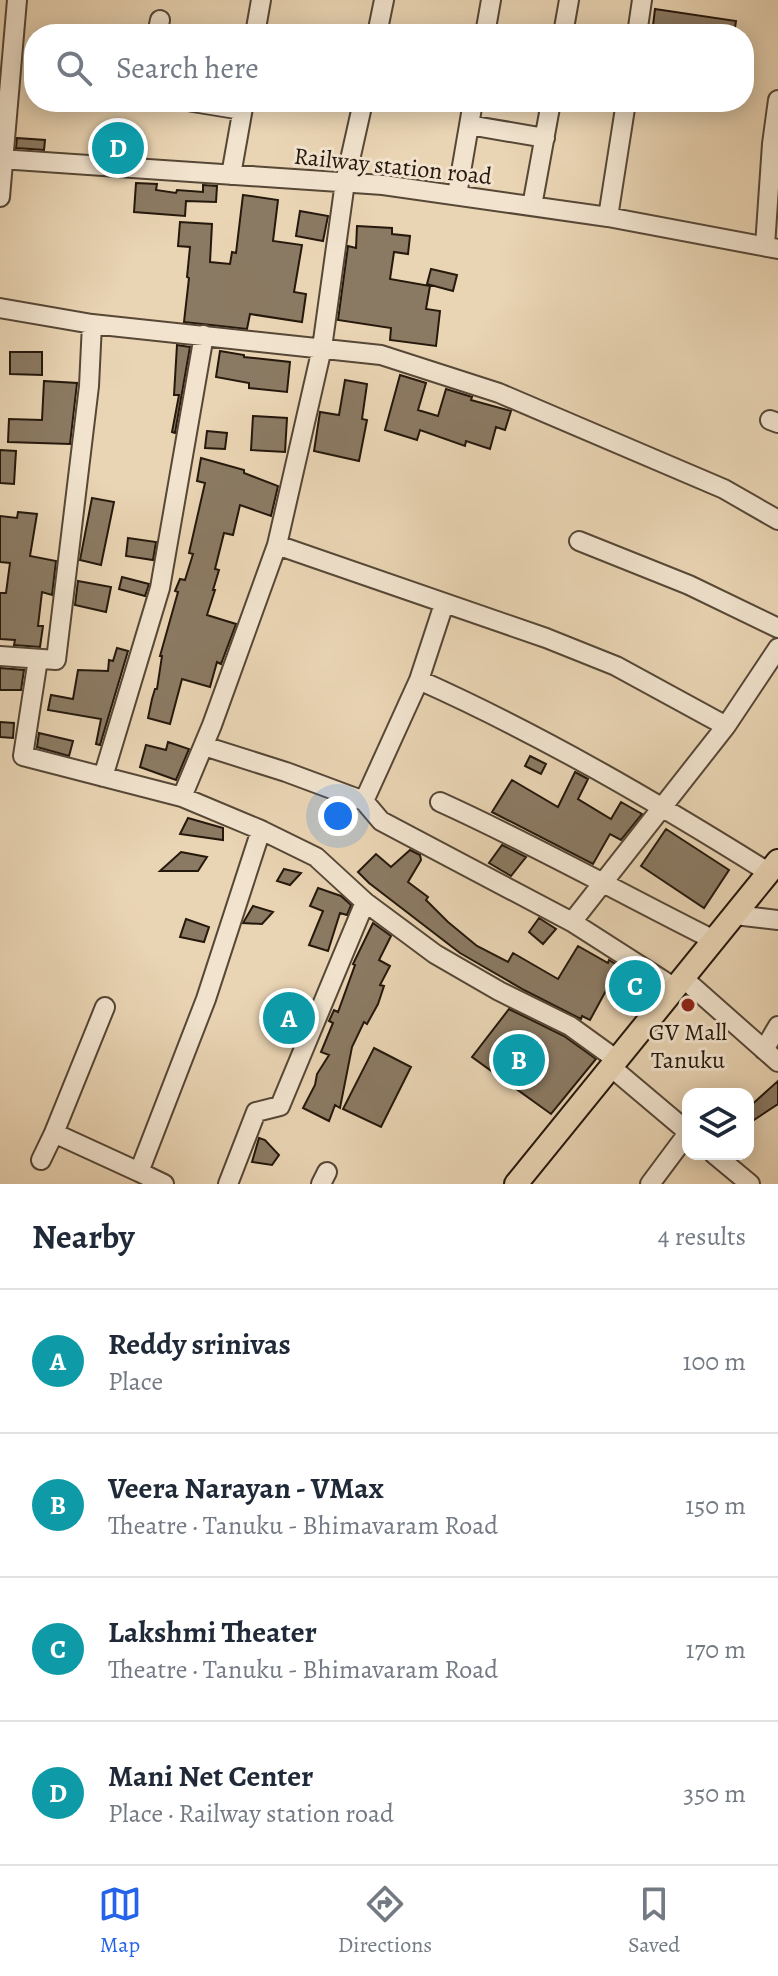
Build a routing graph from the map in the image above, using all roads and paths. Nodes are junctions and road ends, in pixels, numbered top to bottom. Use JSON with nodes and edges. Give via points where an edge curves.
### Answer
{"nodes":[{"id":1,"x":17,"y":0,"type":"edge"},
{"id":2,"x":261,"y":0,"type":"edge"},
{"id":3,"x":384,"y":0,"type":"edge"},
{"id":4,"x":491,"y":0,"type":"edge"},
{"id":5,"x":569,"y":0,"type":"edge"},
{"id":6,"x":642,"y":0,"type":"edge"},
{"id":7,"x":257,"y":24,"type":"edge"},
{"id":8,"x":379,"y":24,"type":"edge"},
{"id":9,"x":487,"y":24,"type":"edge"},
{"id":10,"x":565,"y":24,"type":"edge"},
{"id":11,"x":638,"y":24,"type":"edge"},
{"id":12,"x":778,"y":100,"type":"edge"},
{"id":13,"x":242,"y":112,"type":"edge"},
{"id":14,"x":361,"y":112,"type":"edge"},
{"id":15,"x":471,"y":112,"type":"edge"},
{"id":16,"x":549,"y":112,"type":"edge"},
{"id":17,"x":624,"y":112,"type":"edge"},
{"id":18,"x":469,"y":125,"type":"junction"},
{"id":19,"x":545,"y":138,"type":"junction"},
{"id":20,"x":1,"y":159,"type":"edge"},
{"id":21,"x":231,"y":175,"type":"junction"},
{"id":22,"x":345,"y":182,"type":"junction"},
{"id":23,"x":457,"y":195,"type":"junction"},
{"id":24,"x":0,"y":197,"type":"edge"},
{"id":25,"x":532,"y":206,"type":"junction"},
{"id":26,"x":608,"y":217,"type":"junction"},
{"id":27,"x":771,"y":248,"type":"edge"},
{"id":28,"x":0,"y":308,"type":"edge"},
{"id":29,"x":92,"y":324,"type":"junction"},
{"id":30,"x":204,"y":335,"type":"junction"},
{"id":31,"x":322,"y":348,"type":"junction"},
{"id":32,"x":778,"y":520,"type":"edge"},
{"id":33,"x":579,"y":541,"type":"dead end"},
{"id":34,"x":277,"y":545,"type":"junction"},
{"id":35,"x":444,"y":604,"type":"junction"},
{"id":36,"x":778,"y":628,"type":"edge"},
{"id":37,"x":778,"y":648,"type":"edge"},
{"id":38,"x":0,"y":656,"type":"edge"},
{"id":39,"x":38,"y":659,"type":"junction"},
{"id":40,"x":419,"y":680,"type":"junction"},
{"id":41,"x":726,"y":726,"type":"junction"},
{"id":42,"x":204,"y":746,"type":"junction"},
{"id":43,"x":103,"y":777,"type":"junction"},
{"id":44,"x":182,"y":797,"type":"junction"},
{"id":45,"x":364,"y":801,"type":"junction"},
{"id":46,"x":440,"y":802,"type":"dead end"},
{"id":47,"x":663,"y":807,"type":"junction"},
{"id":48,"x":261,"y":830,"type":"junction"},
{"id":49,"x":773,"y":866,"type":"edge"},
{"id":50,"x":601,"y":884,"type":"junction"},
{"id":51,"x":365,"y":902,"type":"junction"},
{"id":52,"x":735,"y":915,"type":"junction"},
{"id":53,"x":778,"y":920,"type":"edge"},
{"id":54,"x":572,"y":922,"type":"junction"},
{"id":55,"x":714,"y":940,"type":"junction"},
{"id":56,"x":679,"y":983,"type":"junction"},
{"id":57,"x":105,"y":1007,"type":"dead end"},
{"id":58,"x":778,"y":1026,"type":"edge"},
{"id":59,"x":771,"y":1056,"type":"edge"},
{"id":60,"x":614,"y":1063,"type":"junction"},
{"id":61,"x":682,"y":1126,"type":"edge"},
{"id":62,"x":54,"y":1133,"type":"junction"},
{"id":63,"x":682,"y":1140,"type":"edge"},
{"id":64,"x":41,"y":1160,"type":"dead end"},
{"id":65,"x":721,"y":1160,"type":"edge"},
{"id":66,"x":139,"y":1172,"type":"junction"},
{"id":67,"x":164,"y":1184,"type":"edge"},
{"id":68,"x":228,"y":1184,"type":"edge"},
{"id":69,"x":516,"y":1184,"type":"edge"},
{"id":70,"x":650,"y":1184,"type":"edge"},
{"id":71,"x":750,"y":1184,"type":"edge"}],
"edges":[{"from":1,"to":20,"type":"street"},
{"from":2,"to":7,"type":"street"},
{"from":3,"to":8,"type":"street"},
{"from":4,"to":9,"type":"street"},
{"from":5,"to":10,"type":"street"},
{"from":6,"to":11,"type":"street"},
{"from":12,"to":27,"type":"street"},
{"from":13,"to":21,"type":"street"},
{"from":14,"to":22,"type":"street"},
{"from":15,"to":18,"type":"street"},
{"from":16,"to":19,"type":"street"},
{"from":17,"to":26,"type":"street"},
{"from":18,"to":19,"type":"street"},
{"from":18,"to":23,"type":"street"},
{"from":19,"to":25,"type":"street"},
{"from":20,"to":21,"type":"street","name":"Railway station road"},
{"from":20,"to":24,"type":"street"},
{"from":21,"to":22,"type":"street","name":"Railway station road"},
{"from":22,"to":23,"type":"street","name":"Railway station road"},
{"from":22,"to":31,"type":"street"},
{"from":23,"to":25,"type":"street","name":"Railway station road"},
{"from":25,"to":26,"type":"street","name":"Railway station road"},
{"from":26,"to":27,"type":"street","name":"Railway station road"},
{"from":28,"to":29,"type":"street"},
{"from":29,"to":30,"type":"street"},
{"from":29,"to":39,"type":"street","via":[[56,660]]},
{"from":30,"to":31,"type":"street"},
{"from":30,"to":43,"type":"street","via":[[160,588]]},
{"from":31,"to":32,"type":"street","via":[[381,355],[499,393],[724,489]]},
{"from":31,"to":34,"type":"street"},
{"from":33,"to":36,"type":"street"},
{"from":34,"to":35,"type":"street"},
{"from":34,"to":42,"type":"street"},
{"from":35,"to":40,"type":"street"},
{"from":35,"to":41,"type":"street","via":[[616,666]]},
{"from":37,"to":41,"type":"street"},
{"from":38,"to":39,"type":"street"},
{"from":39,"to":43,"type":"street","via":[[23,756]]},
{"from":40,"to":45,"type":"street"},
{"from":40,"to":47,"type":"street"},
{"from":41,"to":47,"type":"street"},
{"from":42,"to":44,"type":"street"},
{"from":42,"to":45,"type":"street"},
{"from":43,"to":44,"type":"street"},
{"from":44,"to":48,"type":"street"},
{"from":45,"to":54,"type":"street","via":[[381,821]]},
{"from":46,"to":50,"type":"street"},
{"from":47,"to":49,"type":"street"},
{"from":47,"to":50,"type":"street"},
{"from":48,"to":51,"type":"street","via":[[316,857]]},
{"from":48,"to":66,"type":"street","via":[[206,999]]},
{"from":49,"to":52,"type":"main road"},
{"from":50,"to":54,"type":"street"},
{"from":50,"to":55,"type":"street"},
{"from":51,"to":60,"type":"street","via":[[435,954],[570,1026]]},
{"from":51,"to":68,"type":"street","via":[[280,1106],[256,1112]]},
{"from":52,"to":53,"type":"street"},
{"from":52,"to":55,"type":"main road"},
{"from":54,"to":56,"type":"street"},
{"from":55,"to":56,"type":"main road"},
{"from":56,"to":59,"type":"street"},
{"from":56,"to":60,"type":"main road"},
{"from":57,"to":62,"type":"street"},
{"from":58,"to":59,"type":"street"},
{"from":60,"to":61,"type":"street"},
{"from":60,"to":69,"type":"main road"},
{"from":62,"to":64,"type":"street"},
{"from":62,"to":66,"type":"street"},
{"from":63,"to":70,"type":"street"},
{"from":65,"to":71,"type":"street"},
{"from":66,"to":67,"type":"street"}]}
